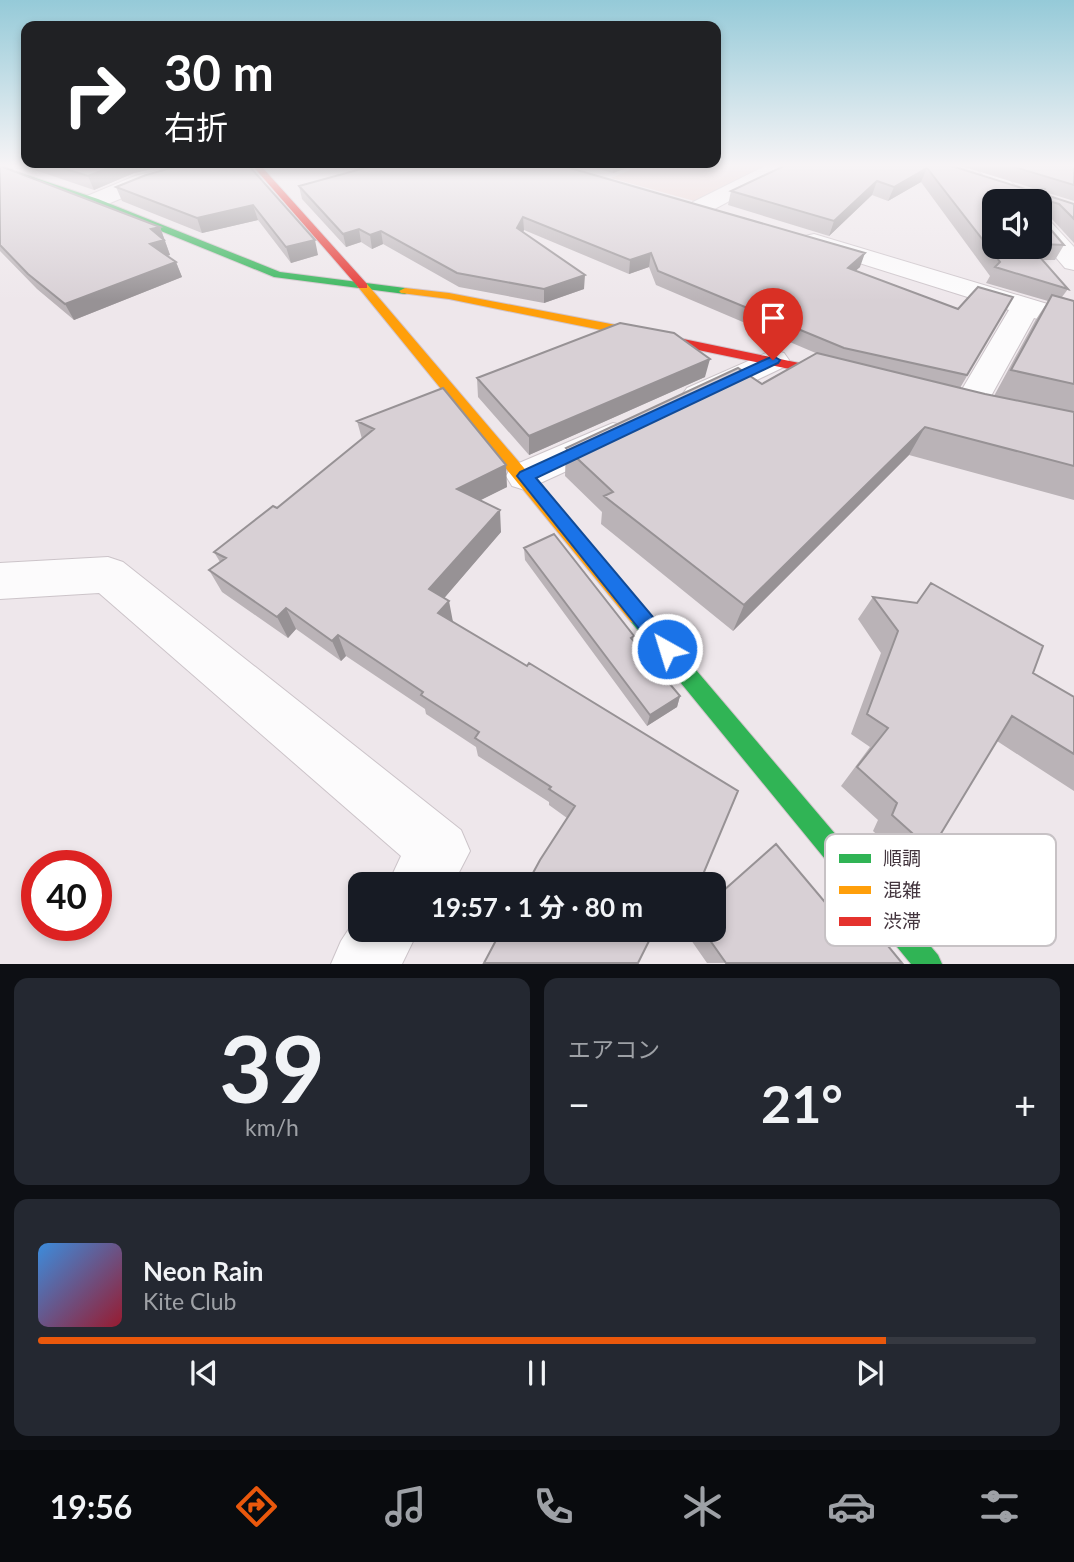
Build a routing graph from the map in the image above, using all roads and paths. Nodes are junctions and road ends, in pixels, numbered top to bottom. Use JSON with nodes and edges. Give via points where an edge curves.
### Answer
{"nodes":[{"id":1,"x":120,"y":211,"type":"edge"},
{"id":2,"x":297,"y":211,"type":"edge"},
{"id":3,"x":714,"y":211,"type":"edge"},
{"id":4,"x":727,"y":215,"type":"edge"},
{"id":5,"x":792,"y":235,"type":"edge"},
{"id":6,"x":1052,"y":235,"type":"edge"},
{"id":7,"x":1074,"y":262,"type":"edge"},
{"id":8,"x":364,"y":285,"type":"junction"},
{"id":9,"x":1026,"y":306,"type":"junction"},
{"id":10,"x":1074,"y":321,"type":"edge"},
{"id":11,"x":773,"y":360,"type":"junction"},
{"id":12,"x":866,"y":381,"type":"edge"},
{"id":13,"x":674,"y":406,"type":"edge"},
{"id":14,"x":969,"y":407,"type":"edge"},
{"id":15,"x":637,"y":424,"type":"edge"},
{"id":16,"x":525,"y":476,"type":"junction"},
{"id":17,"x":0,"y":581,"type":"edge"},
{"id":18,"x":825,"y":838,"type":"edge"},
{"id":19,"x":426,"y":872,"type":"edge"},
{"id":20,"x":378,"y":942,"type":"edge"},
{"id":21,"x":914,"y":946,"type":"edge"},
{"id":22,"x":363,"y":964,"type":"edge"},
{"id":23,"x":929,"y":964,"type":"edge"}],
"edges":[{"from":1,"to":8,"type":"street","via":[[278,275]]},
{"from":2,"to":8,"type":"street"},
{"from":3,"to":4,"type":"street"},
{"from":5,"to":9,"type":"street"},
{"from":6,"to":7,"type":"street"},
{"from":8,"to":11,"type":"street","via":[[449,296]]},
{"from":8,"to":16,"type":"street"},
{"from":9,"to":10,"type":"street"},
{"from":9,"to":14,"type":"street"},
{"from":11,"to":12,"type":"street"},
{"from":11,"to":13,"type":"street"},
{"from":15,"to":16,"type":"street"},
{"from":16,"to":18,"type":"street"},
{"from":17,"to":19,"type":"street","via":[[108,575],[440,851]]},
{"from":20,"to":22,"type":"street"},
{"from":21,"to":23,"type":"street"}]}
